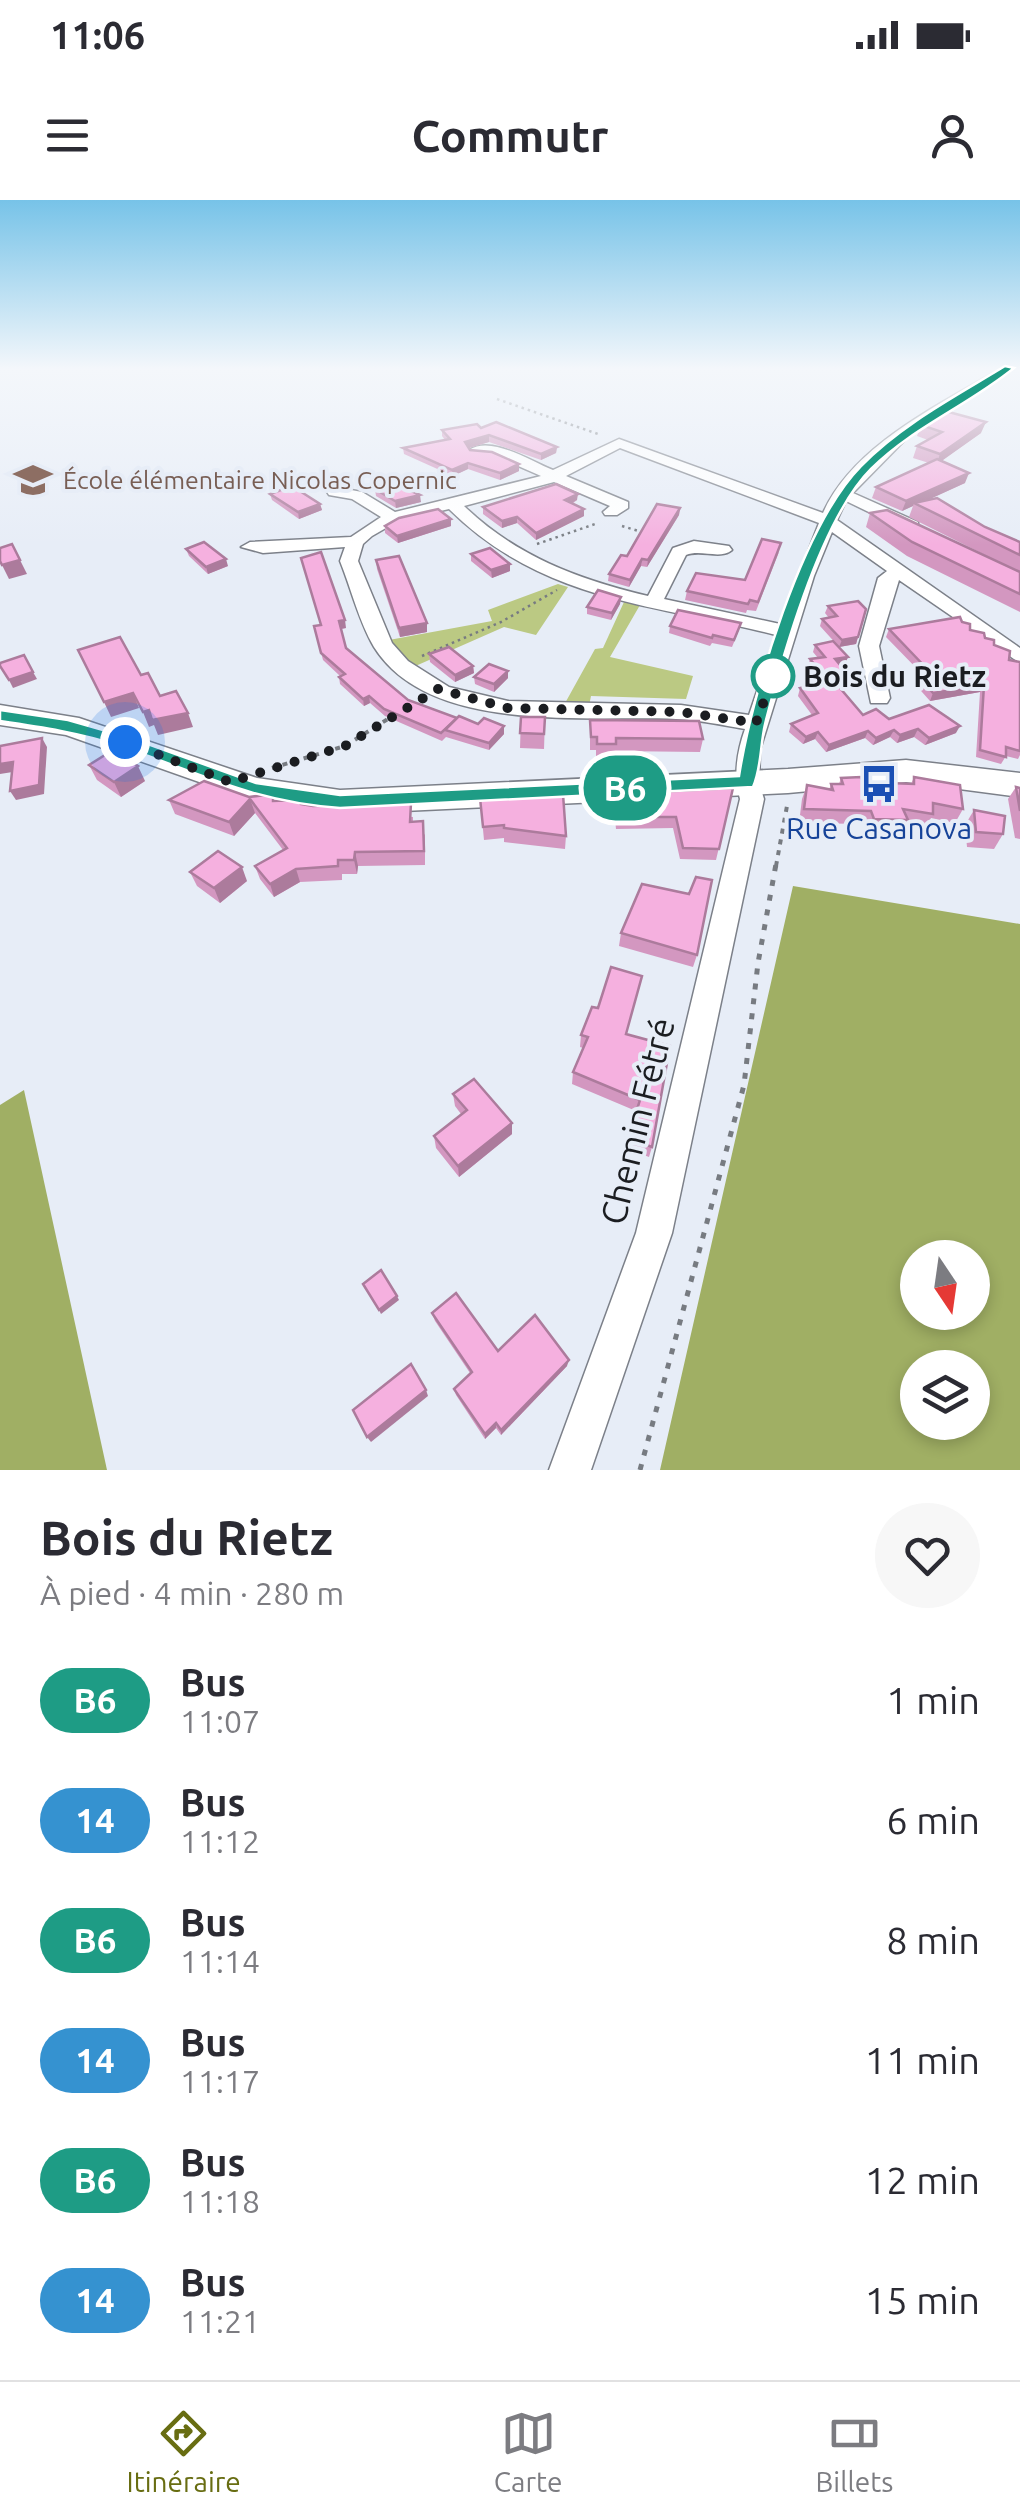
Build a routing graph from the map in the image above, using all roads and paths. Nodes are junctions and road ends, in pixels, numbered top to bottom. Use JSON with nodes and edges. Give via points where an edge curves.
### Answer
{"nodes":[{"id":1,"x":576,"y":427,"type":"edge"},
{"id":2,"x":914,"y":427,"type":"edge"},
{"id":3,"x":619,"y":443,"type":"junction"},
{"id":4,"x":476,"y":450,"type":"edge"},
{"id":5,"x":554,"y":476,"type":"junction"},
{"id":6,"x":336,"y":492,"type":"dead end"},
{"id":7,"x":844,"y":494,"type":"junction"},
{"id":8,"x":452,"y":503,"type":"junction"},
{"id":9,"x":393,"y":517,"type":"junction"},
{"id":10,"x":608,"y":519,"type":"junction"},
{"id":11,"x":826,"y":520,"type":"junction"},
{"id":12,"x":645,"y":532,"type":"edge"},
{"id":13,"x":925,"y":534,"type":"edge"},
{"id":14,"x":355,"y":542,"type":"junction"},
{"id":15,"x":250,"y":547,"type":"dead end"},
{"id":16,"x":723,"y":550,"type":"dead end"},
{"id":17,"x":512,"y":552,"type":"junction"},
{"id":18,"x":899,"y":573,"type":"junction"},
{"id":19,"x":574,"y":580,"type":"junction"},
{"id":20,"x":653,"y":602,"type":"junction"},
{"id":21,"x":788,"y":632,"type":"junction"},
{"id":22,"x":1020,"y":657,"type":"edge"},
{"id":23,"x":401,"y":665,"type":"junction"},
{"id":24,"x":879,"y":698,"type":"dead end"},
{"id":25,"x":396,"y":714,"type":"edge"},
{"id":26,"x":0,"y":716,"type":"edge"},
{"id":27,"x":756,"y":723,"type":"junction"},
{"id":28,"x":788,"y":781,"type":"junction"},
{"id":29,"x":230,"y":782,"type":"junction"},
{"id":30,"x":747,"y":782,"type":"junction"},
{"id":31,"x":1020,"y":785,"type":"edge"},
{"id":32,"x":570,"y":1470,"type":"edge"},
{"id":33,"x":640,"y":1470,"type":"edge"}],
"edges":[{"from":1,"to":3,"type":"path"},
{"from":2,"to":7,"type":"street","name":"Chemin Fétré"},
{"from":3,"to":5,"type":"street"},
{"from":3,"to":11,"type":"street"},
{"from":4,"to":5,"type":"street","via":[[495,451]]},
{"from":5,"to":8,"type":"street"},
{"from":5,"to":10,"type":"street","via":[[622,505]]},
{"from":6,"to":9,"type":"street","via":[[356,495]]},
{"from":7,"to":11,"type":"street","name":"Chemin Fétré"},
{"from":7,"to":13,"type":"street"},
{"from":8,"to":9,"type":"street"},
{"from":8,"to":17,"type":"street"},
{"from":9,"to":14,"type":"street"},
{"from":10,"to":12,"type":"path"},
{"from":10,"to":17,"type":"path"},
{"from":11,"to":18,"type":"street"},
{"from":11,"to":21,"type":"street","name":"Chemin Fétré"},
{"from":14,"to":15,"type":"street"},
{"from":14,"to":23,"type":"street","via":[[350,562],[383,645]]},
{"from":16,"to":20,"type":"street","via":[[694,546],[680,552]]},
{"from":17,"to":19,"type":"street"},
{"from":18,"to":22,"type":"street"},
{"from":18,"to":24,"type":"street","via":[[887,578],[870,646]]},
{"from":19,"to":20,"type":"street"},
{"from":19,"to":23,"type":"path","via":[[502,622]]},
{"from":20,"to":21,"type":"street"},
{"from":21,"to":27,"type":"street","name":"Chemin Fétré"},
{"from":23,"to":27,"type":"street","via":[[442,692],[508,708],[681,712]]},
{"from":25,"to":29,"type":"path","via":[[345,746]]},
{"from":26,"to":29,"type":"street","via":[[68,725]]},
{"from":27,"to":30,"type":"street","name":"Chemin Fétré"},
{"from":28,"to":30,"type":"street"},
{"from":28,"to":31,"type":"street","via":[[906,771]]},
{"from":28,"to":33,"type":"path","via":[[744,1085]]},
{"from":29,"to":30,"type":"street","via":[[340,802]]},
{"from":30,"to":32,"type":"street","name":"Chemin Fétré","via":[[752,799],[654,1232]]}]}
